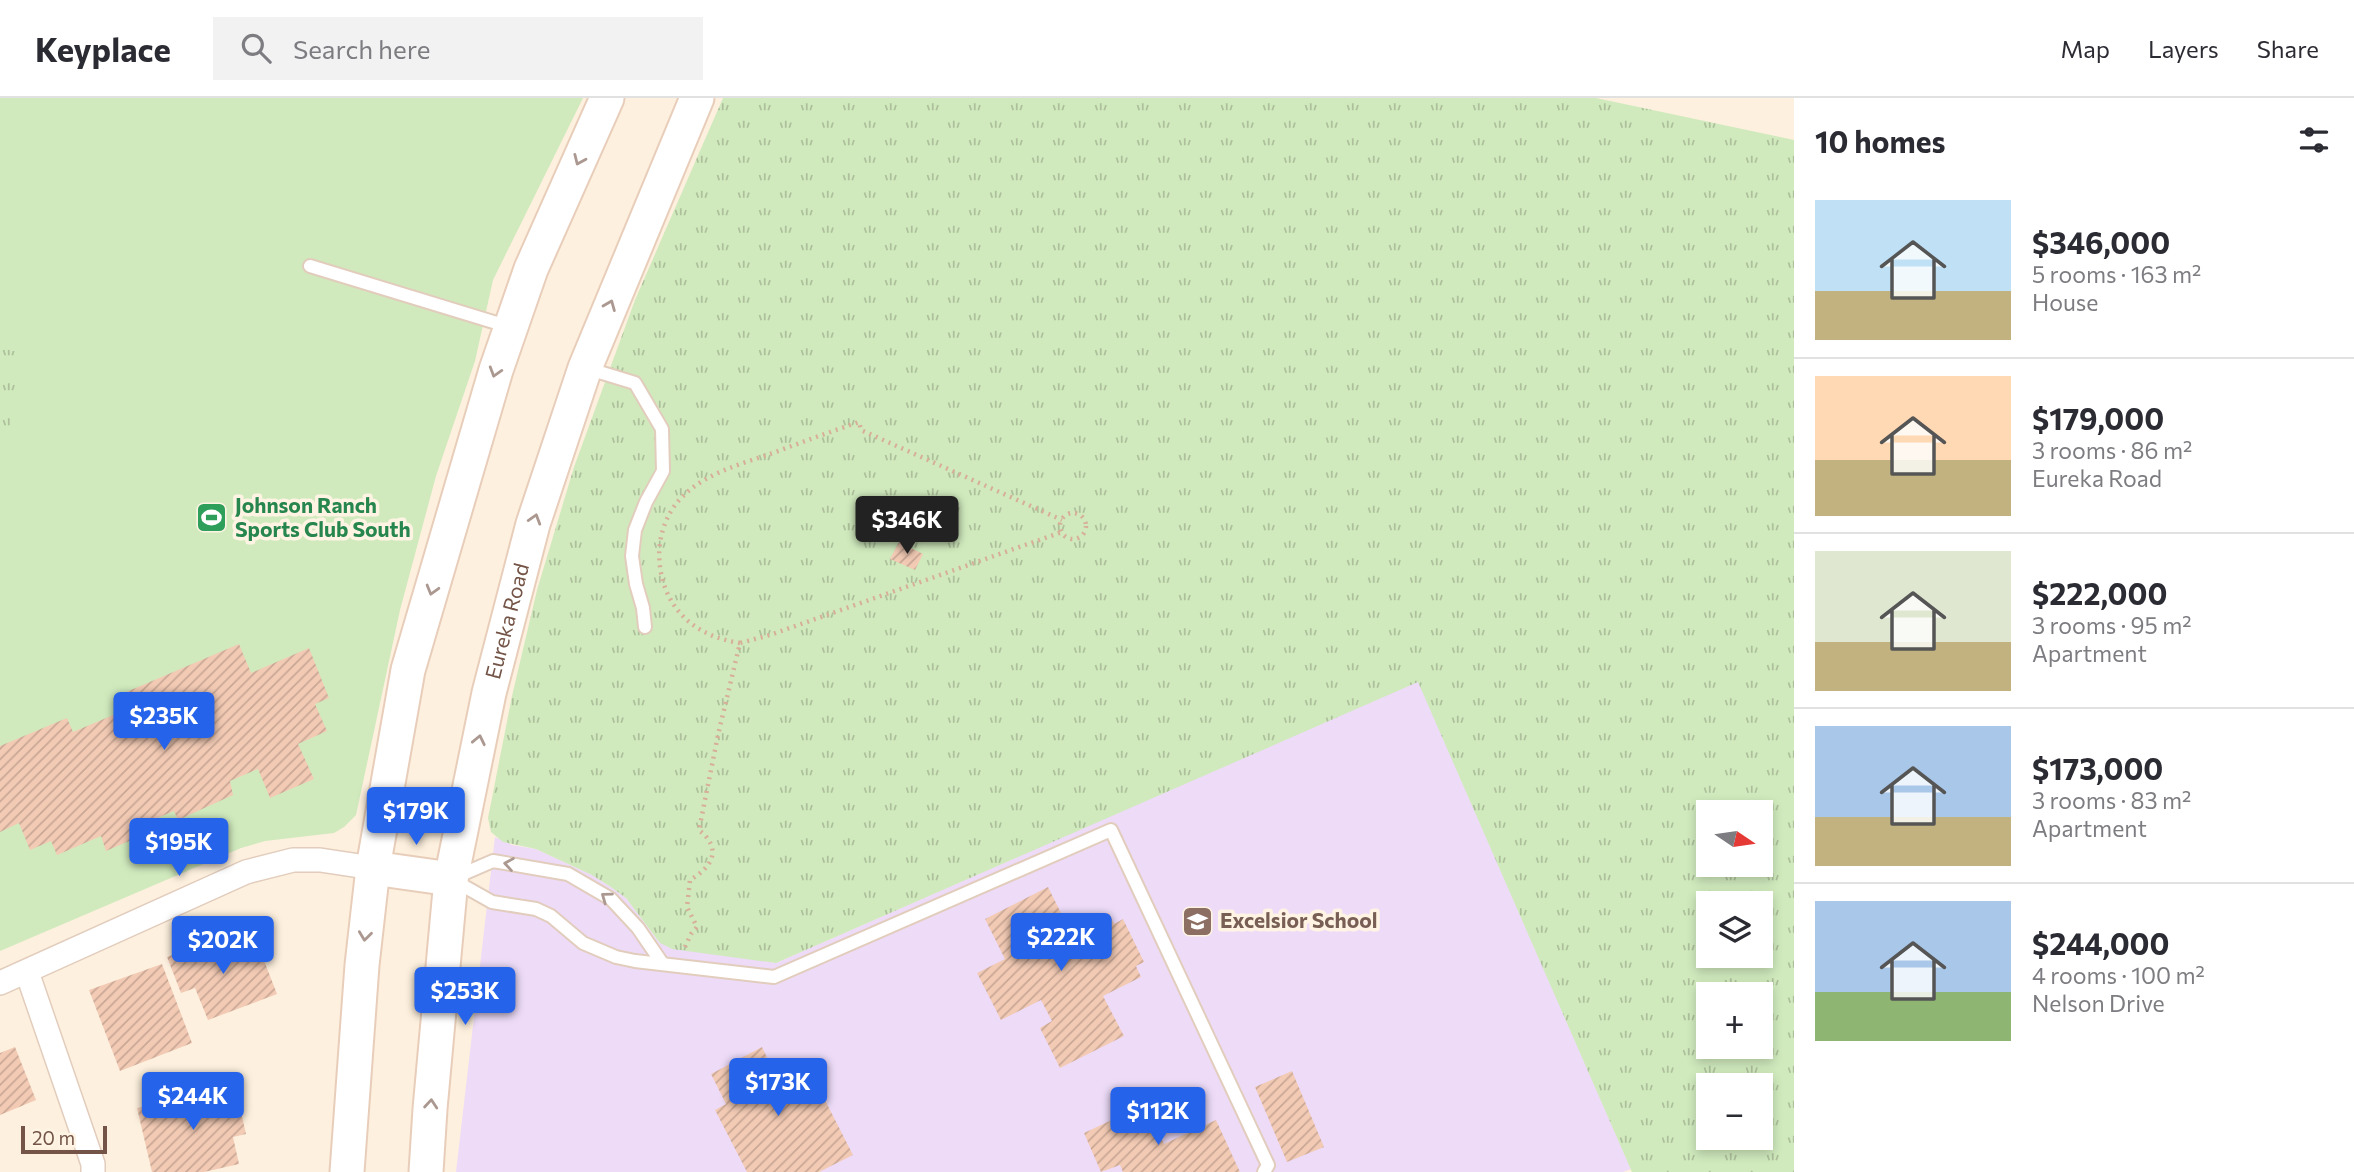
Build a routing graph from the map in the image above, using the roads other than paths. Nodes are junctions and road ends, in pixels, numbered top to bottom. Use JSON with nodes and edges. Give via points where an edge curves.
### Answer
{"nodes":[{"id":1,"x":607,"y":98,"type":"edge"},
{"id":2,"x":697,"y":98,"type":"edge"},
{"id":3,"x":310,"y":267,"type":"dead end"},
{"id":4,"x":510,"y":327,"type":"junction"},
{"id":5,"x":585,"y":368,"type":"junction"},
{"id":6,"x":645,"y":627,"type":"dead end"},
{"id":7,"x":373,"y":868,"type":"junction"},
{"id":8,"x":452,"y":879,"type":"junction"},
{"id":9,"x":662,"y":963,"type":"junction"},
{"id":10,"x":27,"y":972,"type":"junction"},
{"id":11,"x":0,"y":983,"type":"edge"},
{"id":12,"x":93,"y":1172,"type":"edge"},
{"id":13,"x":347,"y":1172,"type":"edge"},
{"id":14,"x":426,"y":1172,"type":"edge"},
{"id":15,"x":1264,"y":1172,"type":"edge"}],
"edges":[{"from":1,"to":4,"type":"main road","one_way":true},
{"from":5,"to":2,"type":"main road","name":"Eureka Road","one_way":true},
{"from":3,"to":4,"type":"lane"},
{"from":4,"to":7,"type":"main road","one_way":true,"via":[[408,670]]},
{"from":5,"to":6,"type":"lane","via":[[635,383],[662,429],[663,471],[635,530],[632,556]]},
{"from":8,"to":5,"type":"main road","name":"Eureka Road","one_way":true,"via":[[489,693],[533,524]]},
{"from":7,"to":8,"type":"main road"},
{"from":7,"to":10,"type":"street","via":[[293,860],[246,872]]},
{"from":7,"to":13,"type":"main road","one_way":true},
{"from":8,"to":9,"type":"lane","via":[[492,902],[551,916],[583,943],[601,951]]},
{"from":9,"to":8,"type":"lane","one_way":true,"via":[[611,899],[568,874],[492,861]]},
{"from":14,"to":8,"type":"main road","name":"Eureka Road","one_way":true},
{"from":9,"to":15,"type":"lane","via":[[774,977],[1111,830],[1268,1165]]},
{"from":10,"to":11,"type":"street"},
{"from":10,"to":12,"type":"street"}]}
